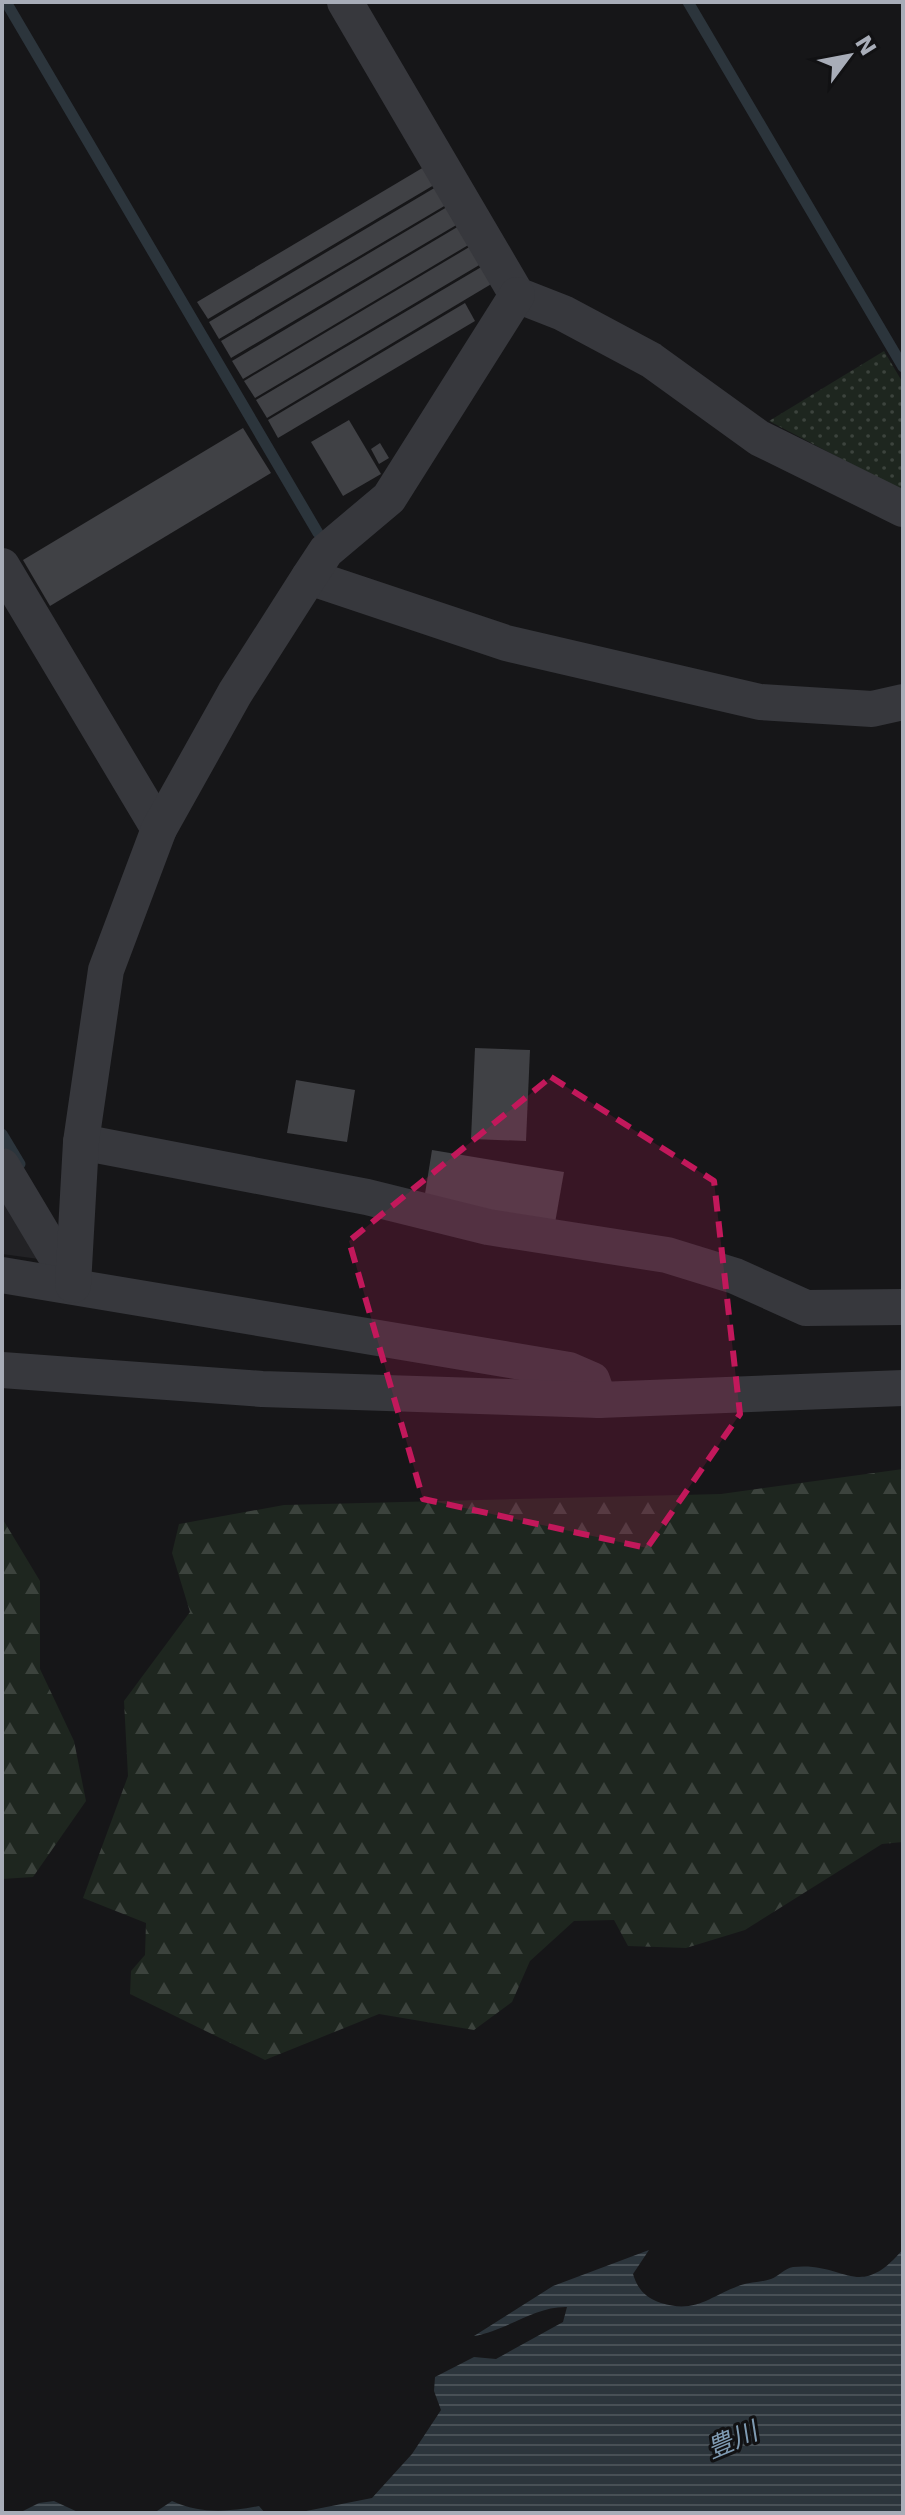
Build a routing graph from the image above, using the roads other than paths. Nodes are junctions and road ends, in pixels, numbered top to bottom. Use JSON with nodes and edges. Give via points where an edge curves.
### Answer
{"nodes":[{"id":1,"x":345,"y":2,"type":"edge"},
{"id":2,"x":517,"y":295,"type":"junction"},
{"id":3,"x":903,"y":509,"type":"edge"},
{"id":4,"x":2,"y":566,"type":"edge"},
{"id":5,"x":309,"y":577,"type":"junction"},
{"id":6,"x":903,"y":702,"type":"edge"},
{"id":7,"x":159,"y":829,"type":"junction"},
{"id":8,"x":81,"y":1142,"type":"junction"},
{"id":9,"x":2,"y":1166,"type":"edge"},
{"id":10,"x":2,"y":1275,"type":"edge"},
{"id":11,"x":73,"y":1285,"type":"junction"},
{"id":12,"x":903,"y":1307,"type":"edge"},
{"id":13,"x":2,"y":1370,"type":"edge"},
{"id":14,"x":903,"y":1388,"type":"edge"},
{"id":15,"x":599,"y":1400,"type":"junction"}],
"edges":[{"from":1,"to":2,"type":"street"},
{"from":2,"to":3,"type":"street","via":[[651,360],[759,438]]},
{"from":2,"to":5,"type":"street","via":[[389,498],[326,551]]},
{"from":4,"to":7,"type":"street"},
{"from":5,"to":6,"type":"street","via":[[506,643],[760,702],[872,709]]},
{"from":5,"to":7,"type":"street","via":[[235,693]]},
{"from":7,"to":8,"type":"street","via":[[106,970]]},
{"from":8,"to":11,"type":"street"},
{"from":8,"to":12,"type":"street","via":[[367,1197],[488,1227],[667,1255],[735,1276],[806,1308]]},
{"from":9,"to":11,"type":"street"},
{"from":10,"to":11,"type":"street"},
{"from":11,"to":15,"type":"street","via":[[569,1370],[592,1380]]},
{"from":13,"to":15,"type":"street","via":[[262,1389]]},
{"from":14,"to":15,"type":"street"}]}
